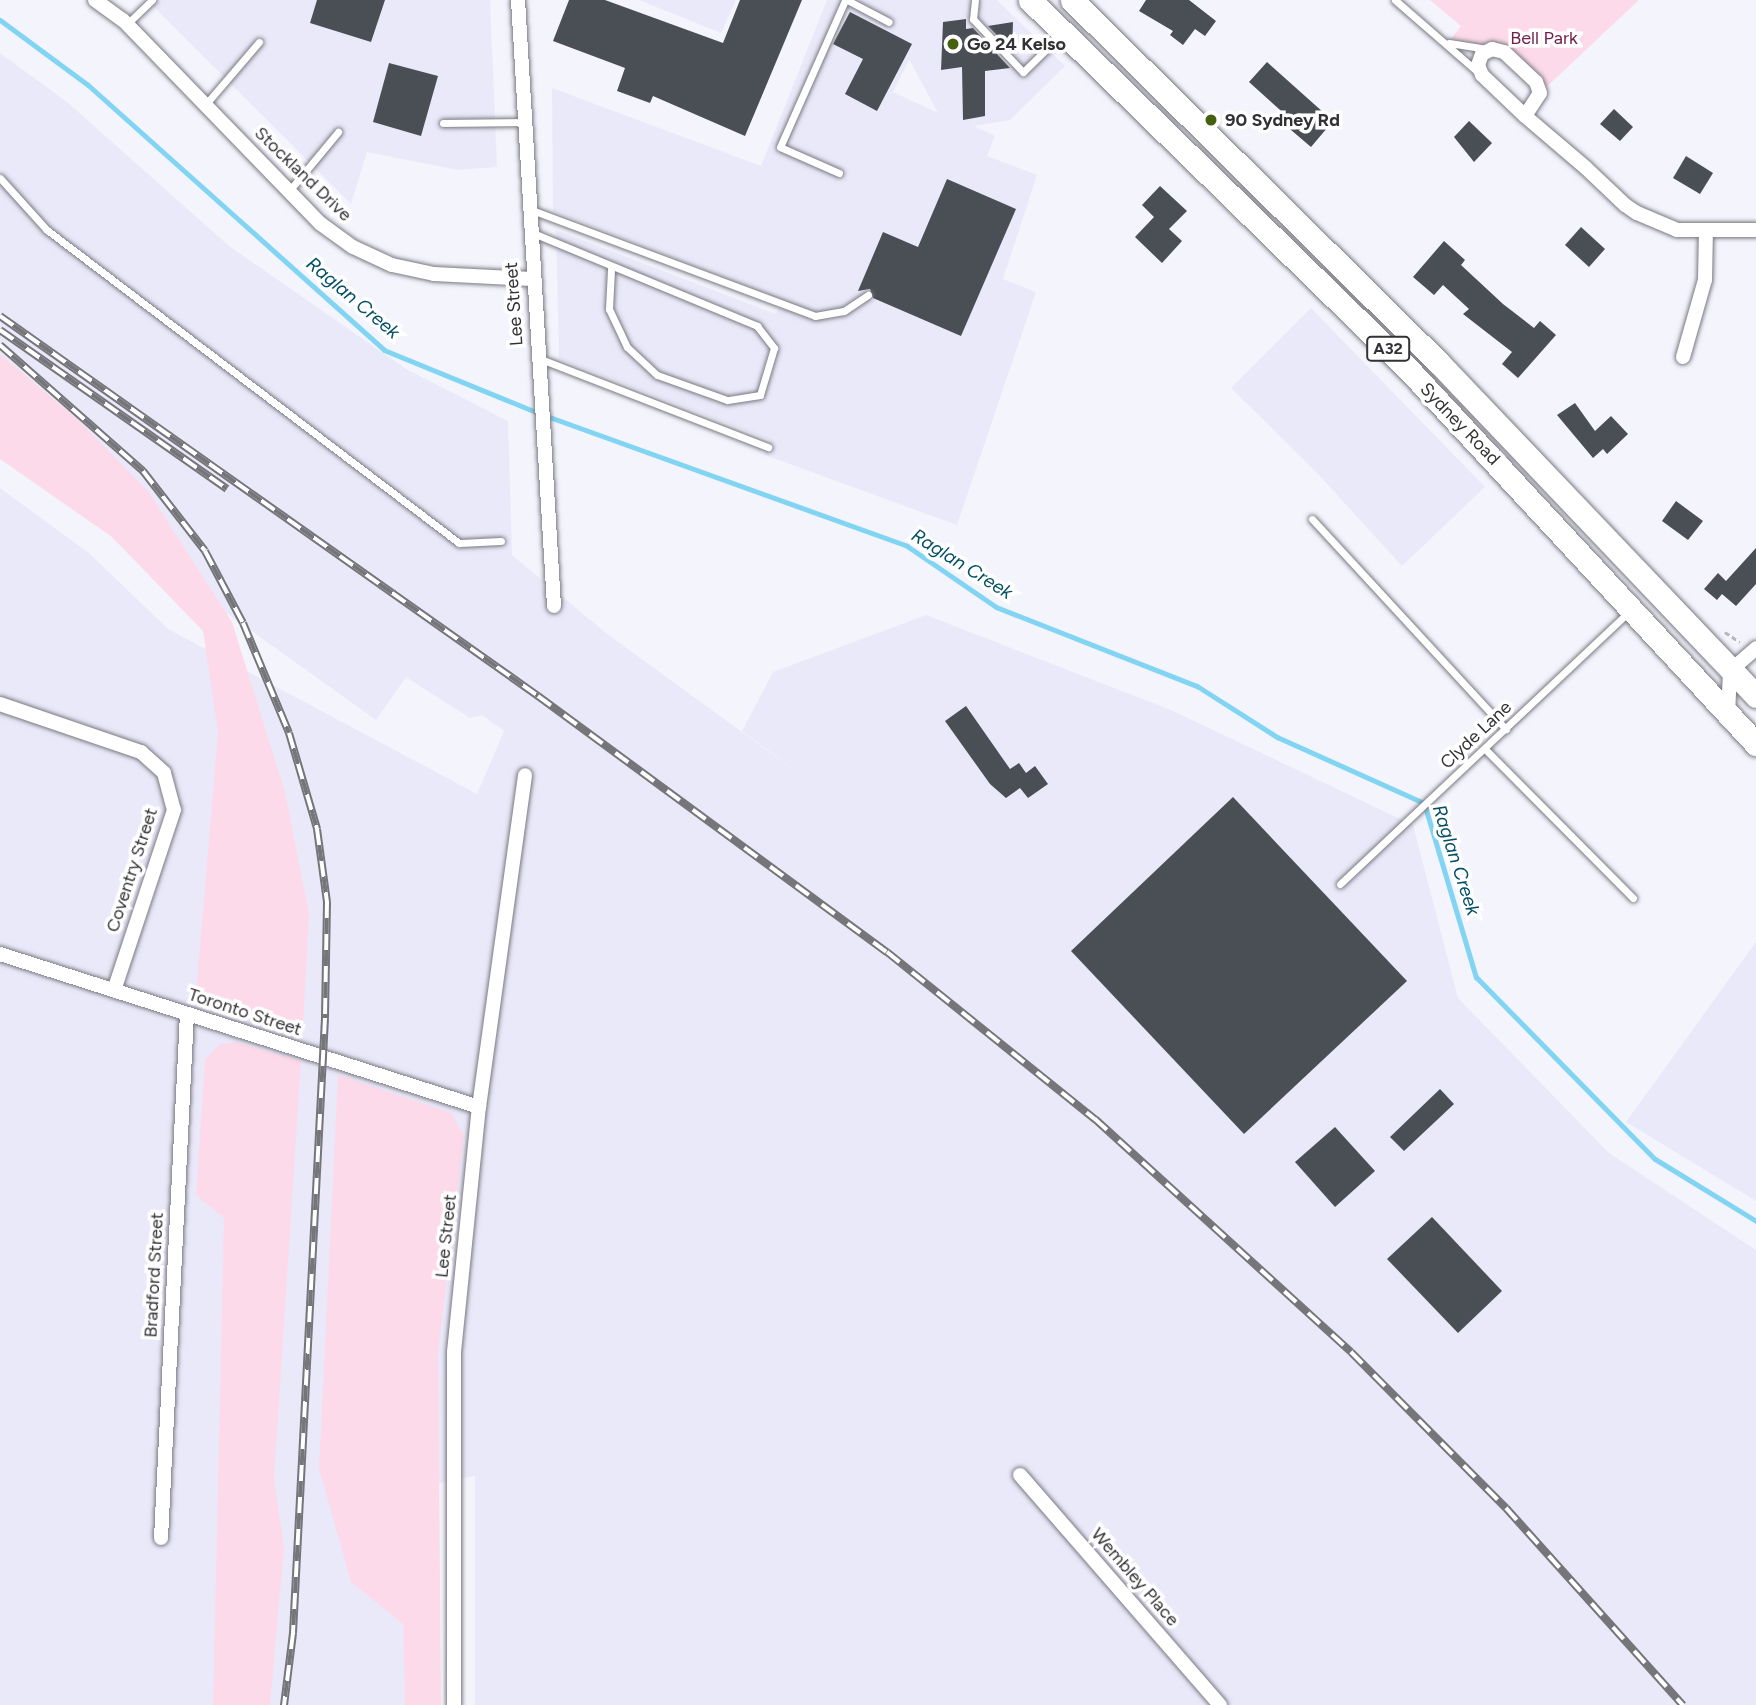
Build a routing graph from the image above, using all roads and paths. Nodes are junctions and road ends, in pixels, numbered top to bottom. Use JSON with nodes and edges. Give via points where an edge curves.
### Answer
{"nodes":[{"id":1,"x":95,"y":0,"type":"edge"},
{"id":2,"x":152,"y":0,"type":"edge"},
{"id":3,"x":518,"y":0,"type":"edge"},
{"id":4,"x":846,"y":0,"type":"edge"},
{"id":5,"x":975,"y":0,"type":"edge"},
{"id":6,"x":1030,"y":0,"type":"edge"},
{"id":7,"x":1072,"y":0,"type":"edge"},
{"id":8,"x":1395,"y":0,"type":"edge"},
{"id":9,"x":889,"y":22,"type":"dead end"},
{"id":10,"x":127,"y":24,"type":"junction"},
{"id":11,"x":1063,"y":33,"type":"junction"},
{"id":12,"x":259,"y":42,"type":"dead end"},
{"id":13,"x":1448,"y":43,"type":"junction"},
{"id":14,"x":1492,"y":49,"type":"junction"},
{"id":15,"x":1482,"y":75,"type":"junction"},
{"id":16,"x":205,"y":105,"type":"junction"},
{"id":17,"x":1525,"y":116,"type":"junction"},
{"id":18,"x":443,"y":122,"type":"dead end"},
{"id":19,"x":524,"y":122,"type":"junction"},
{"id":20,"x":338,"y":132,"type":"dead end"},
{"id":21,"x":839,"y":173,"type":"dead end"},
{"id":22,"x":0,"y":178,"type":"edge"},
{"id":23,"x":289,"y":191,"type":"junction"},
{"id":24,"x":528,"y":208,"type":"junction"},
{"id":25,"x":1706,"y":230,"type":"junction"},
{"id":26,"x":1756,"y":230,"type":"edge"},
{"id":27,"x":529,"y":231,"type":"junction"},
{"id":28,"x":611,"y":268,"type":"junction"},
{"id":29,"x":532,"y":279,"type":"junction"},
{"id":30,"x":868,"y":295,"type":"dead end"},
{"id":31,"x":1683,"y":357,"type":"dead end"},
{"id":32,"x":537,"y":358,"type":"junction"},
{"id":33,"x":768,"y":447,"type":"dead end"},
{"id":34,"x":1311,"y":519,"type":"dead end"},
{"id":35,"x":501,"y":541,"type":"dead end"},
{"id":36,"x":554,"y":606,"type":"dead end"},
{"id":37,"x":1633,"y":608,"type":"junction"},
{"id":38,"x":1756,"y":648,"type":"edge"},
{"id":39,"x":1730,"y":671,"type":"junction"},
{"id":40,"x":1756,"y":696,"type":"edge"},
{"id":41,"x":0,"y":704,"type":"edge"},
{"id":42,"x":1728,"y":715,"type":"junction"},
{"id":43,"x":1506,"y":729,"type":"junction"},
{"id":44,"x":1756,"y":744,"type":"edge"},
{"id":45,"x":1485,"y":749,"type":"junction"},
{"id":46,"x":525,"y":775,"type":"dead end"},
{"id":47,"x":1340,"y":884,"type":"dead end"},
{"id":48,"x":1633,"y":898,"type":"dead end"},
{"id":49,"x":0,"y":954,"type":"edge"},
{"id":50,"x":114,"y":990,"type":"junction"},
{"id":51,"x":187,"y":1014,"type":"junction"},
{"id":52,"x":479,"y":1107,"type":"junction"},
{"id":53,"x":1020,"y":1475,"type":"dead end"},
{"id":54,"x":160,"y":1538,"type":"dead end"},
{"id":55,"x":454,"y":1705,"type":"edge"},
{"id":56,"x":1220,"y":1705,"type":"edge"}],
"edges":[{"from":1,"to":10,"type":"street","name":"Stockland Drive"},
{"from":2,"to":10,"type":"lane"},
{"from":3,"to":19,"type":"street","name":"Lee Street"},
{"from":4,"to":9,"type":"lane"},
{"from":4,"to":21,"type":"lane","via":[[780,147]]},
{"from":5,"to":11,"type":"lane","via":[[973,19],[1023,72]]},
{"from":6,"to":11,"type":"highway","name":"Sydney Road","number":"A32"},
{"from":7,"to":39,"type":"highway","name":"Sydney Road","number":"A32","via":[[1438,362]]},
{"from":8,"to":13,"type":"lane"},
{"from":10,"to":16,"type":"street","name":"Stockland Drive"},
{"from":11,"to":37,"type":"highway","name":"Sydney Road","number":"A32","via":[[1410,371]]},
{"from":12,"to":16,"type":"lane"},
{"from":13,"to":14,"type":"lane"},
{"from":13,"to":15,"type":"lane"},
{"from":14,"to":15,"type":"street","via":[[1482,54],[1478,65]]},
{"from":14,"to":17,"type":"street","via":[[1504,52],[1536,82],[1540,93]]},
{"from":15,"to":17,"type":"street"},
{"from":16,"to":23,"type":"street","name":"Stockland Drive"},
{"from":17,"to":25,"type":"street","via":[[1637,213],[1670,228]]},
{"from":18,"to":19,"type":"lane"},
{"from":19,"to":24,"type":"street","name":"Lee Street"},
{"from":20,"to":23,"type":"lane"},
{"from":22,"to":35,"type":"lane","via":[[47,230],[459,543]]},
{"from":23,"to":29,"type":"street","name":"Stockland Drive","via":[[342,239],[392,265],[434,274]]},
{"from":24,"to":27,"type":"street","name":"Lee Street"},
{"from":24,"to":30,"type":"lane","via":[[815,316],[844,311]]},
{"from":25,"to":26,"type":"street"},
{"from":25,"to":31,"type":"street","via":[[1705,280]]},
{"from":27,"to":28,"type":"lane"},
{"from":27,"to":29,"type":"street","name":"Lee Street"},
{"from":28,"to":28,"type":"lane","via":[[757,326],[774,348],[760,395],[727,400],[657,375],[627,347],[609,309]]},
{"from":29,"to":32,"type":"street","name":"Lee Street"},
{"from":32,"to":33,"type":"lane"},
{"from":32,"to":36,"type":"street","name":"Lee Street"},
{"from":34,"to":43,"type":"lane"},
{"from":37,"to":42,"type":"highway","name":"Sydney Road","number":"A32"},
{"from":37,"to":43,"type":"lane","name":"Clyde Lane"},
{"from":38,"to":39,"type":"street"},
{"from":39,"to":40,"type":"highway","name":"Sydney Road","number":"A32"},
{"from":39,"to":42,"type":"street"},
{"from":41,"to":50,"type":"street","name":"Coventry Street","via":[[141,752],[164,773],[174,810]]},
{"from":42,"to":44,"type":"highway","name":"Sydney Road","number":"A32"},
{"from":43,"to":45,"type":"lane","name":"Clyde Lane"},
{"from":45,"to":47,"type":"lane","name":"Clyde Lane"},
{"from":45,"to":48,"type":"lane"},
{"from":46,"to":52,"type":"street","name":"Lee Street"},
{"from":49,"to":50,"type":"street","name":"Toronto Street"},
{"from":50,"to":51,"type":"street","name":"Toronto Street"},
{"from":51,"to":52,"type":"street","name":"Toronto Street"},
{"from":51,"to":54,"type":"street","name":"Bradford Street"},
{"from":52,"to":55,"type":"street","name":"Lee Street","via":[[454,1352]]},
{"from":53,"to":56,"type":"street","name":"Wembley Place"}]}
